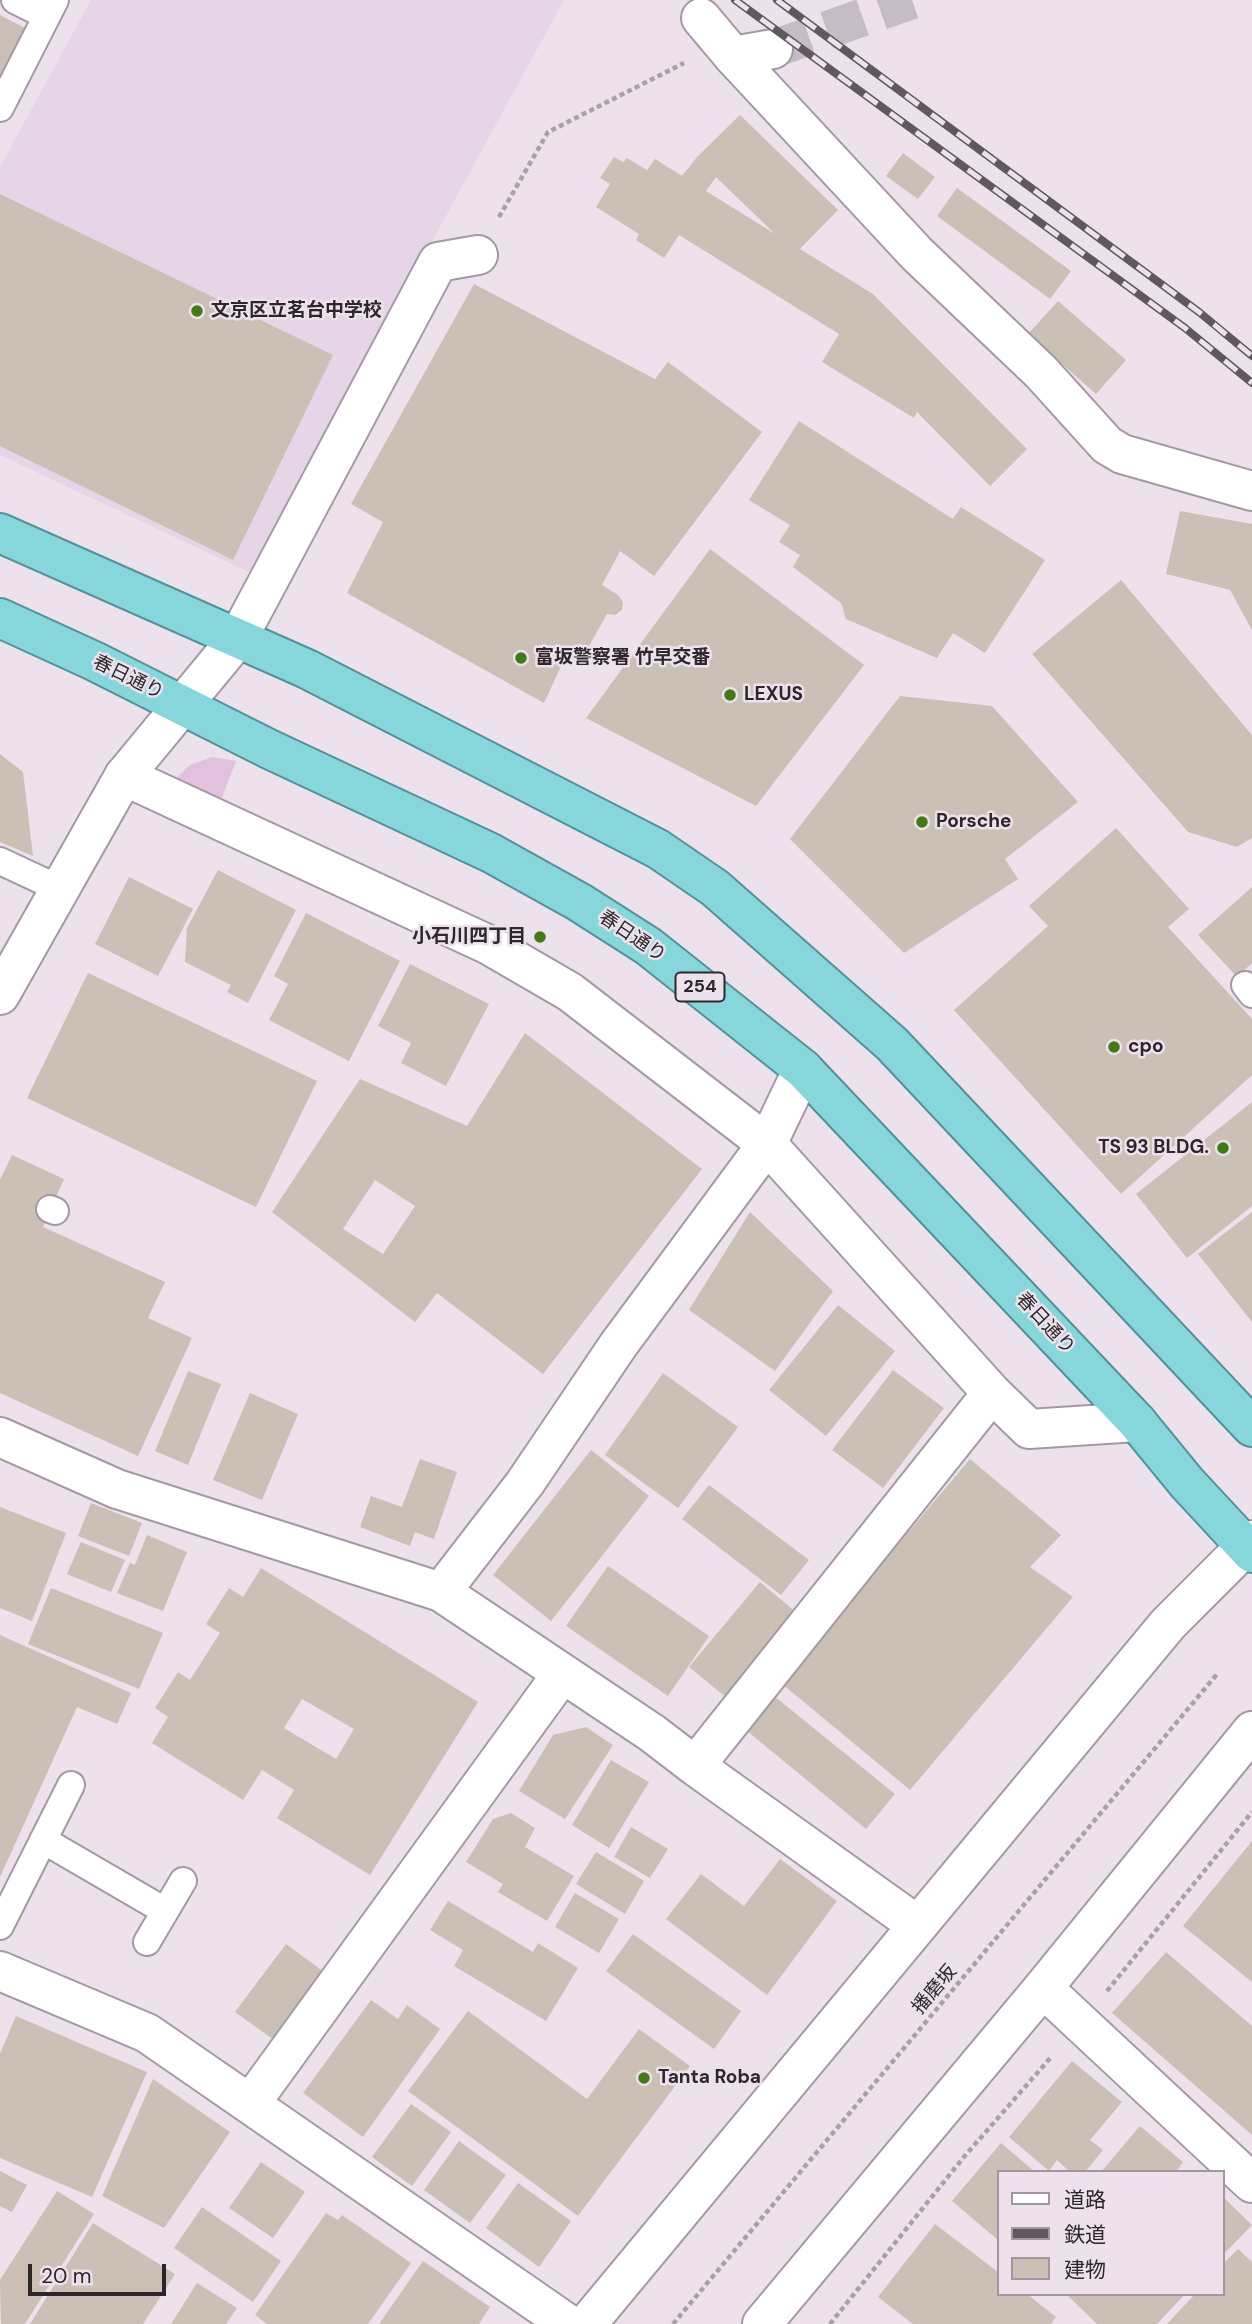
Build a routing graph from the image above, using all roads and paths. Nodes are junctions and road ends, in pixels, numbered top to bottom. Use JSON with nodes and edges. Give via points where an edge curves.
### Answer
{"nodes":[{"id":1,"x":15,"y":0,"type":"edge"},
{"id":2,"x":51,"y":8,"type":"edge"},
{"id":3,"x":701,"y":18,"type":"dead end"},
{"id":4,"x":773,"y":49,"type":"tunnel mouth"},
{"id":5,"x":733,"y":56,"type":"junction"},
{"id":6,"x":0,"y":108,"type":"edge"},
{"id":7,"x":478,"y":255,"type":"joint"},
{"id":8,"x":1252,"y":491,"type":"edge"},
{"id":9,"x":0,"y":533,"type":"edge"},
{"id":10,"x":0,"y":618,"type":"edge"},
{"id":11,"x":238,"y":638,"type":"junction"},
{"id":12,"x":182,"y":705,"type":"junction"},
{"id":13,"x":124,"y":776,"type":"junction"},
{"id":14,"x":0,"y":861,"type":"edge"},
{"id":15,"x":60,"y":889,"type":"junction"},
{"id":16,"x":0,"y":995,"type":"edge"},
{"id":17,"x":803,"y":1069,"type":"junction"},
{"id":18,"x":767,"y":1144,"type":"junction"},
{"id":19,"x":992,"y":1393,"type":"junction"},
{"id":20,"x":1137,"y":1422,"type":"junction"},
{"id":21,"x":1252,"y":1427,"type":"edge"},
{"id":22,"x":0,"y":1437,"type":"edge"},
{"id":23,"x":1250,"y":1547,"type":"edge"},
{"id":24,"x":441,"y":1592,"type":"junction"},
{"id":25,"x":1218,"y":1673,"type":"dead end"},
{"id":26,"x":562,"y":1674,"type":"junction"},
{"id":27,"x":1252,"y":1731,"type":"edge"},
{"id":28,"x":695,"y":1766,"type":"junction"},
{"id":29,"x":71,"y":1785,"type":"dead end"},
{"id":30,"x":1252,"y":1812,"type":"edge"},
{"id":31,"x":43,"y":1840,"type":"junction"},
{"id":32,"x":183,"y":1881,"type":"dead end"},
{"id":33,"x":165,"y":1911,"type":"junction"},
{"id":34,"x":917,"y":1925,"type":"junction"},
{"id":35,"x":0,"y":1926,"type":"edge"},
{"id":36,"x":147,"y":1942,"type":"dead end"},
{"id":37,"x":0,"y":1971,"type":"edge"},
{"id":38,"x":1044,"y":1988,"type":"junction"},
{"id":39,"x":1081,"y":2023,"type":"junction"},
{"id":40,"x":250,"y":2104,"type":"junction"},
{"id":41,"x":1252,"y":2183,"type":"edge"},
{"id":42,"x":568,"y":2324,"type":"edge"},
{"id":43,"x":587,"y":2324,"type":"edge"},
{"id":44,"x":673,"y":2324,"type":"edge"},
{"id":45,"x":762,"y":2324,"type":"edge"},
{"id":46,"x":830,"y":2324,"type":"edge"}],
"edges":[{"from":1,"to":2,"type":"lane"},
{"from":2,"to":6,"type":"lane"},
{"from":3,"to":5,"type":"street"},
{"from":4,"to":5,"type":"street"},
{"from":5,"to":7,"type":"path","via":[[686,62],[548,132]]},
{"from":5,"to":8,"type":"street","via":[[917,254],[1041,372],[1107,445],[1122,454]]},
{"from":7,"to":11,"type":"street","via":[[438,262]]},
{"from":9,"to":11,"type":"highway"},
{"from":10,"to":12,"type":"highway","name":"春日通り","number":"254"},
{"from":11,"to":12,"type":"street"},
{"from":11,"to":21,"type":"highway","via":[[657,849],[715,888],[892,1044]]},
{"from":12,"to":13,"type":"street"},
{"from":12,"to":17,"type":"highway","name":"春日通り","number":"254","via":[[491,853],[579,902],[648,946]]},
{"from":13,"to":15,"type":"street"},
{"from":13,"to":18,"type":"street","via":[[489,945],[570,992]]},
{"from":14,"to":15,"type":"lane"},
{"from":15,"to":16,"type":"street"},
{"from":17,"to":18,"type":"street"},
{"from":17,"to":20,"type":"highway","name":"春日通り","number":"254"},
{"from":18,"to":19,"type":"street"},
{"from":18,"to":24,"type":"street","via":[[619,1344],[525,1483]]},
{"from":19,"to":20,"type":"street","via":[[1028,1429]]},
{"from":19,"to":28,"type":"street"},
{"from":20,"to":23,"type":"highway","name":"春日通り","number":"254","via":[[1187,1483]]},
{"from":22,"to":24,"type":"street","via":[[117,1489]]},
{"from":23,"to":34,"type":"street","via":[[1168,1625]]},
{"from":24,"to":26,"type":"street"},
{"from":25,"to":44,"type":"path","name":"播磨坂"},
{"from":26,"to":28,"type":"street"},
{"from":26,"to":40,"type":"street"},
{"from":27,"to":38,"type":"street"},
{"from":28,"to":34,"type":"street"},
{"from":29,"to":31,"type":"lane"},
{"from":30,"to":39,"type":"path"},
{"from":31,"to":33,"type":"lane"},
{"from":31,"to":35,"type":"lane"},
{"from":32,"to":33,"type":"lane"},
{"from":33,"to":36,"type":"lane"},
{"from":34,"to":43,"type":"street"},
{"from":37,"to":40,"type":"street","via":[[147,2033]]},
{"from":38,"to":39,"type":"street"},
{"from":38,"to":45,"type":"street"},
{"from":39,"to":41,"type":"street"},
{"from":39,"to":46,"type":"path","via":[[963,2158]]},
{"from":40,"to":42,"type":"street"}]}
